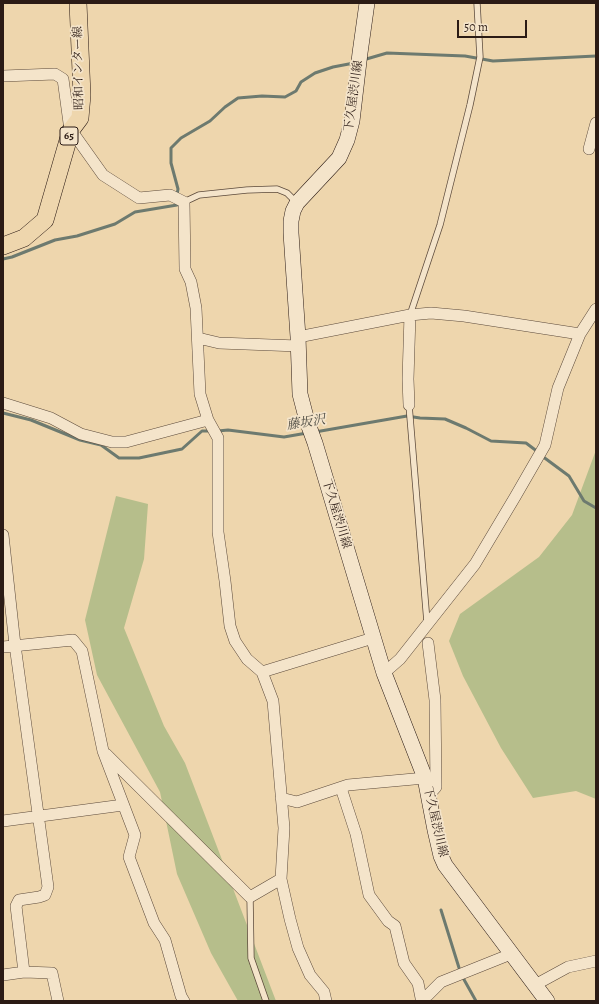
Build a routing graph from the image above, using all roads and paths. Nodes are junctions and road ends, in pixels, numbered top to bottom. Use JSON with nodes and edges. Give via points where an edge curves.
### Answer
{"nodes":[{"id":1,"x":78,"y":3,"type":"edge"},
{"id":2,"x":366,"y":3,"type":"edge"},
{"id":3,"x":477,"y":3,"type":"edge"},
{"id":4,"x":3,"y":76,"type":"edge"},
{"id":5,"x":596,"y":123,"type":"edge"},
{"id":6,"x":71,"y":130,"type":"junction"},
{"id":7,"x":589,"y":149,"type":"dead end"},
{"id":8,"x":184,"y":202,"type":"junction"},
{"id":9,"x":297,"y":203,"type":"junction"},
{"id":10,"x":3,"y":246,"type":"edge"},
{"id":11,"x":596,"y":309,"type":"edge"},
{"id":12,"x":410,"y":315,"type":"junction"},
{"id":13,"x":580,"y":334,"type":"junction"},
{"id":14,"x":198,"y":338,"type":"junction"},
{"id":15,"x":298,"y":341,"type":"junction"},
{"id":16,"x":3,"y":403,"type":"edge"},
{"id":17,"x":409,"y":405,"type":"joint"},
{"id":18,"x":208,"y":420,"type":"junction"},
{"id":19,"x":3,"y":536,"type":"edge"},
{"id":20,"x":428,"y":624,"type":"junction"},
{"id":21,"x":372,"y":638,"type":"junction"},
{"id":22,"x":428,"y":643,"type":"dead end"},
{"id":23,"x":15,"y":645,"type":"junction"},
{"id":24,"x":3,"y":647,"type":"edge"},
{"id":25,"x":262,"y":672,"type":"junction"},
{"id":26,"x":384,"y":673,"type":"junction"},
{"id":27,"x":104,"y":751,"type":"junction"},
{"id":28,"x":425,"y":778,"type":"junction"},
{"id":29,"x":341,"y":788,"type":"junction"},
{"id":30,"x":428,"y":796,"type":"junction"},
{"id":31,"x":281,"y":798,"type":"junction"},
{"id":32,"x":124,"y":805,"type":"junction"},
{"id":33,"x":38,"y":817,"type":"junction"},
{"id":34,"x":3,"y":821,"type":"edge"},
{"id":35,"x":281,"y":878,"type":"junction"},
{"id":36,"x":250,"y":897,"type":"junction"},
{"id":37,"x":511,"y":954,"type":"junction"},
{"id":38,"x":596,"y":961,"type":"edge"},
{"id":39,"x":24,"y":972,"type":"junction"},
{"id":40,"x":3,"y":975,"type":"edge"},
{"id":41,"x":535,"y":985,"type":"junction"},
{"id":42,"x":421,"y":999,"type":"edge"},
{"id":43,"x":58,"y":1001,"type":"edge"},
{"id":44,"x":184,"y":1001,"type":"edge"},
{"id":45,"x":266,"y":1001,"type":"edge"},
{"id":46,"x":326,"y":1001,"type":"edge"},
{"id":47,"x":547,"y":1001,"type":"edge"}],
"edges":[{"from":1,"to":6,"type":"main road","name":"昭和インター線","number":"65","via":[[82,95],[80,118]]},
{"from":2,"to":9,"type":"main road","name":"下久屋渋川線","via":[[352,121],[347,140],[339,158]]},
{"from":3,"to":12,"type":"lane","via":[[480,57],[470,105],[440,225]]},
{"from":4,"to":6,"type":"street","via":[[55,74],[63,79]]},
{"from":5,"to":7,"type":"street"},
{"from":6,"to":8,"type":"street","via":[[103,175],[109,179],[139,198],[170,195]]},
{"from":6,"to":10,"type":"main road","name":"昭和インター線","number":"65","via":[[45,220],[24,238]]},
{"from":8,"to":9,"type":"lane","via":[[199,195],[276,189],[287,193]]},
{"from":8,"to":14,"type":"street","via":[[185,269],[192,282]]},
{"from":9,"to":15,"type":"main road","name":"下久屋渋川線","via":[[293,211],[291,233]]},
{"from":11,"to":13,"type":"street"},
{"from":12,"to":13,"type":"street","via":[[431,313],[464,316]]},
{"from":12,"to":15,"type":"street"},
{"from":12,"to":17,"type":"street"},
{"from":13,"to":20,"type":"street","via":[[558,388],[545,445],[475,564]]},
{"from":14,"to":15,"type":"street","via":[[219,343]]},
{"from":14,"to":18,"type":"street","via":[[200,394]]},
{"from":15,"to":21,"type":"main road","name":"下久屋渋川線","via":[[300,394]]},
{"from":16,"to":18,"type":"street","via":[[51,418],[81,434],[112,442],[126,442]]},
{"from":17,"to":20,"type":"lane"},
{"from":18,"to":25,"type":"street","via":[[218,438],[218,532],[230,626],[235,642]]},
{"from":19,"to":23,"type":"street"},
{"from":20,"to":26,"type":"street","via":[[400,659]]},
{"from":21,"to":25,"type":"street"},
{"from":21,"to":26,"type":"main road","name":"下久屋渋川線"},
{"from":22,"to":30,"type":"street","via":[[435,700],[436,787]]},
{"from":23,"to":24,"type":"street"},
{"from":23,"to":27,"type":"street","via":[[73,640],[82,651]]},
{"from":23,"to":33,"type":"street"},
{"from":25,"to":31,"type":"street","via":[[273,701]]},
{"from":26,"to":28,"type":"main road","name":"下久屋渋川線"},
{"from":27,"to":32,"type":"street"},
{"from":27,"to":36,"type":"street"},
{"from":28,"to":29,"type":"street","via":[[348,785]]},
{"from":28,"to":30,"type":"main road","name":"下久屋渋川線"},
{"from":29,"to":31,"type":"street","via":[[297,802]]},
{"from":29,"to":42,"type":"street","via":[[356,834],[369,895],[388,921],[395,926],[404,963],[418,983]]},
{"from":30,"to":37,"type":"main road","name":"下久屋渋川線","via":[[441,856]]},
{"from":31,"to":35,"type":"street","via":[[284,828]]},
{"from":32,"to":33,"type":"street"},
{"from":32,"to":44,"type":"street","via":[[135,835],[129,857],[154,923],[165,940]]},
{"from":33,"to":34,"type":"street"},
{"from":33,"to":39,"type":"street","via":[[48,887],[45,895],[19,900],[16,906]]},
{"from":35,"to":36,"type":"street"},
{"from":35,"to":46,"type":"street","via":[[298,948],[310,975],[324,992]]},
{"from":36,"to":45,"type":"lane","via":[[251,958]]},
{"from":37,"to":41,"type":"main road","name":"下久屋渋川線"},
{"from":37,"to":42,"type":"street","via":[[441,982]]},
{"from":38,"to":41,"type":"street","via":[[568,967]]},
{"from":39,"to":40,"type":"street"},
{"from":39,"to":43,"type":"street","via":[[52,973]]},
{"from":41,"to":47,"type":"main road","name":"下久屋渋川線"}]}
